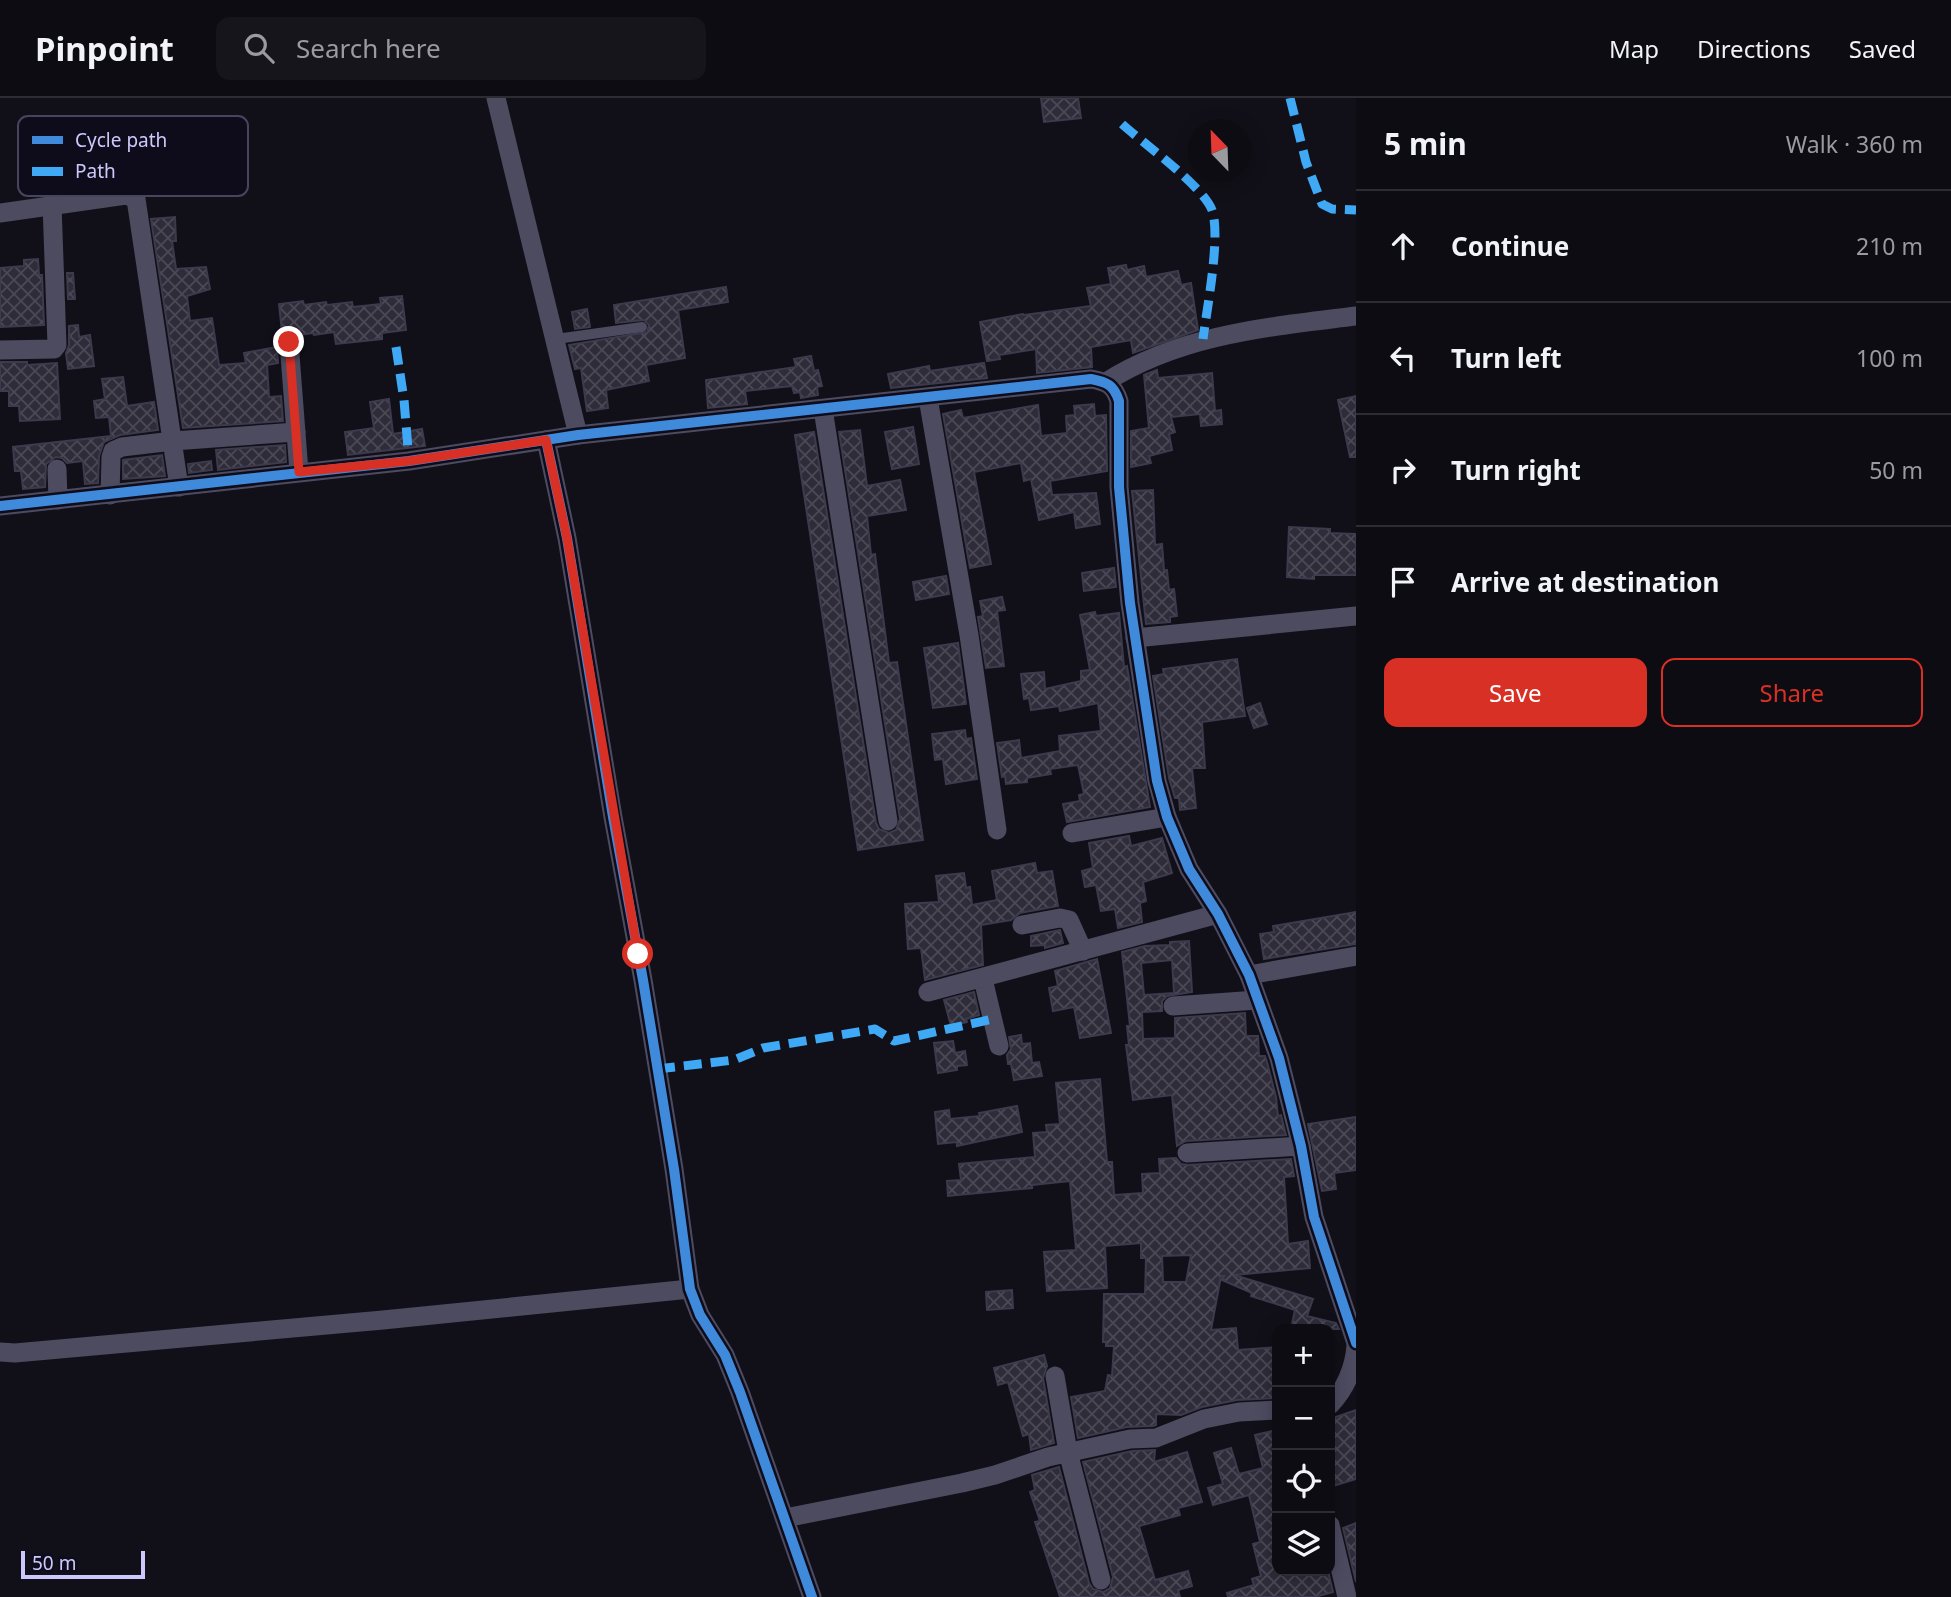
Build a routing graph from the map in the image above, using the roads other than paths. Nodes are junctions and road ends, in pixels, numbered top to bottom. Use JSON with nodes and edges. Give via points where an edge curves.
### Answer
{"nodes":[{"id":1,"x":496,"y":98,"type":"edge"},
{"id":2,"x":119,"y":196,"type":"edge"},
{"id":3,"x":129,"y":196,"type":"edge"},
{"id":4,"x":52,"y":204,"type":"junction"},
{"id":5,"x":0,"y":213,"type":"edge"},
{"id":6,"x":1356,"y":316,"type":"edge"},
{"id":7,"x":642,"y":327,"type":"dead end"},
{"id":8,"x":556,"y":339,"type":"junction"},
{"id":9,"x":289,"y":342,"type":"dead end"},
{"id":10,"x":0,"y":350,"type":"edge"},
{"id":11,"x":1106,"y":382,"type":"junction"},
{"id":12,"x":928,"y":398,"type":"junction"},
{"id":13,"x":823,"y":410,"type":"junction"},
{"id":14,"x":296,"y":432,"type":"junction"},
{"id":15,"x":578,"y":435,"type":"junction"},
{"id":16,"x":546,"y":440,"type":"junction"},
{"id":17,"x":173,"y":441,"type":"junction"},
{"id":18,"x":57,"y":469,"type":"dead end"},
{"id":19,"x":299,"y":472,"type":"junction"},
{"id":20,"x":179,"y":487,"type":"junction"},
{"id":21,"x":110,"y":495,"type":"junction"},
{"id":22,"x":58,"y":500,"type":"junction"},
{"id":23,"x":0,"y":506,"type":"edge"},
{"id":24,"x":1356,"y":616,"type":"edge"},
{"id":25,"x":1135,"y":638,"type":"junction"},
{"id":26,"x":1167,"y":817,"type":"junction"},
{"id":27,"x":888,"y":821,"type":"dead end"},
{"id":28,"x":997,"y":830,"type":"dead end"},
{"id":29,"x":1072,"y":833,"type":"dead end"},
{"id":30,"x":1218,"y":914,"type":"junction"},
{"id":31,"x":1022,"y":925,"type":"dead end"},
{"id":32,"x":1083,"y":951,"type":"junction"},
{"id":33,"x":1356,"y":956,"type":"edge"},
{"id":34,"x":1249,"y":975,"type":"junction"},
{"id":35,"x":983,"y":979,"type":"junction"},
{"id":36,"x":928,"y":992,"type":"dead end"},
{"id":37,"x":1257,"y":1000,"type":"junction"},
{"id":38,"x":1173,"y":1006,"type":"dead end"},
{"id":39,"x":999,"y":1046,"type":"dead end"},
{"id":40,"x":1301,"y":1146,"type":"junction"},
{"id":41,"x":1187,"y":1153,"type":"dead end"},
{"id":42,"x":690,"y":1289,"type":"junction"},
{"id":43,"x":1356,"y":1340,"type":"edge"},
{"id":44,"x":0,"y":1352,"type":"edge"},
{"id":45,"x":1055,"y":1376,"type":"dead end"},
{"id":46,"x":1335,"y":1393,"type":"edge"},
{"id":47,"x":1272,"y":1410,"type":"edge"},
{"id":48,"x":1068,"y":1452,"type":"junction"},
{"id":49,"x":785,"y":1518,"type":"junction"},
{"id":50,"x":1335,"y":1560,"type":"edge"},
{"id":51,"x":1101,"y":1580,"type":"dead end"},
{"id":52,"x":1340,"y":1595,"type":"edge"},
{"id":53,"x":812,"y":1597,"type":"edge"}],
"edges":[{"from":1,"to":8,"type":"street"},
{"from":2,"to":4,"type":"street"},
{"from":3,"to":17,"type":"street","via":[[136,199]]},
{"from":4,"to":5,"type":"street"},
{"from":4,"to":10,"type":"street","via":[[57,345],[54,349]]},
{"from":6,"to":11,"type":"street","via":[[1203,339]]},
{"from":7,"to":8,"type":"lane"},
{"from":8,"to":15,"type":"street"},
{"from":9,"to":14,"type":"street"},
{"from":11,"to":12,"type":"street","via":[[1091,379]]},
{"from":11,"to":25,"type":"street","via":[[1116,390],[1119,401],[1119,487]]},
{"from":12,"to":13,"type":"street"},
{"from":12,"to":28,"type":"street"},
{"from":13,"to":15,"type":"street"},
{"from":13,"to":27,"type":"street"},
{"from":14,"to":17,"type":"street"},
{"from":14,"to":19,"type":"street"},
{"from":15,"to":16,"type":"street"},
{"from":16,"to":19,"type":"street"},
{"from":16,"to":42,"type":"street","via":[[567,538],[653,1044]]},
{"from":17,"to":20,"type":"street"},
{"from":17,"to":21,"type":"street","via":[[113,451]]},
{"from":18,"to":22,"type":"street"},
{"from":19,"to":20,"type":"street"},
{"from":20,"to":21,"type":"street"},
{"from":21,"to":22,"type":"street"},
{"from":22,"to":23,"type":"street"},
{"from":24,"to":25,"type":"street"},
{"from":25,"to":26,"type":"street","via":[[1157,782]]},
{"from":26,"to":29,"type":"street"},
{"from":26,"to":30,"type":"street","via":[[1189,869]]},
{"from":30,"to":32,"type":"street"},
{"from":30,"to":34,"type":"street"},
{"from":31,"to":32,"type":"street","via":[[1069,920]]},
{"from":32,"to":35,"type":"street"},
{"from":33,"to":34,"type":"street"},
{"from":34,"to":37,"type":"street"},
{"from":35,"to":36,"type":"street"},
{"from":35,"to":39,"type":"street"},
{"from":37,"to":38,"type":"street"},
{"from":37,"to":40,"type":"street","via":[[1279,1058]]},
{"from":40,"to":41,"type":"street"},
{"from":40,"to":43,"type":"street","via":[[1314,1217]]},
{"from":42,"to":44,"type":"street","via":[[383,1321]]},
{"from":42,"to":49,"type":"street","via":[[725,1355]]},
{"from":43,"to":46,"type":"street","via":[[1354,1363]]},
{"from":45,"to":48,"type":"street"},
{"from":47,"to":48,"type":"street","via":[[1204,1419],[1156,1438]]},
{"from":48,"to":49,"type":"street","via":[[962,1483]]},
{"from":48,"to":51,"type":"street"},
{"from":49,"to":53,"type":"street"},
{"from":50,"to":52,"type":"street"}]}
